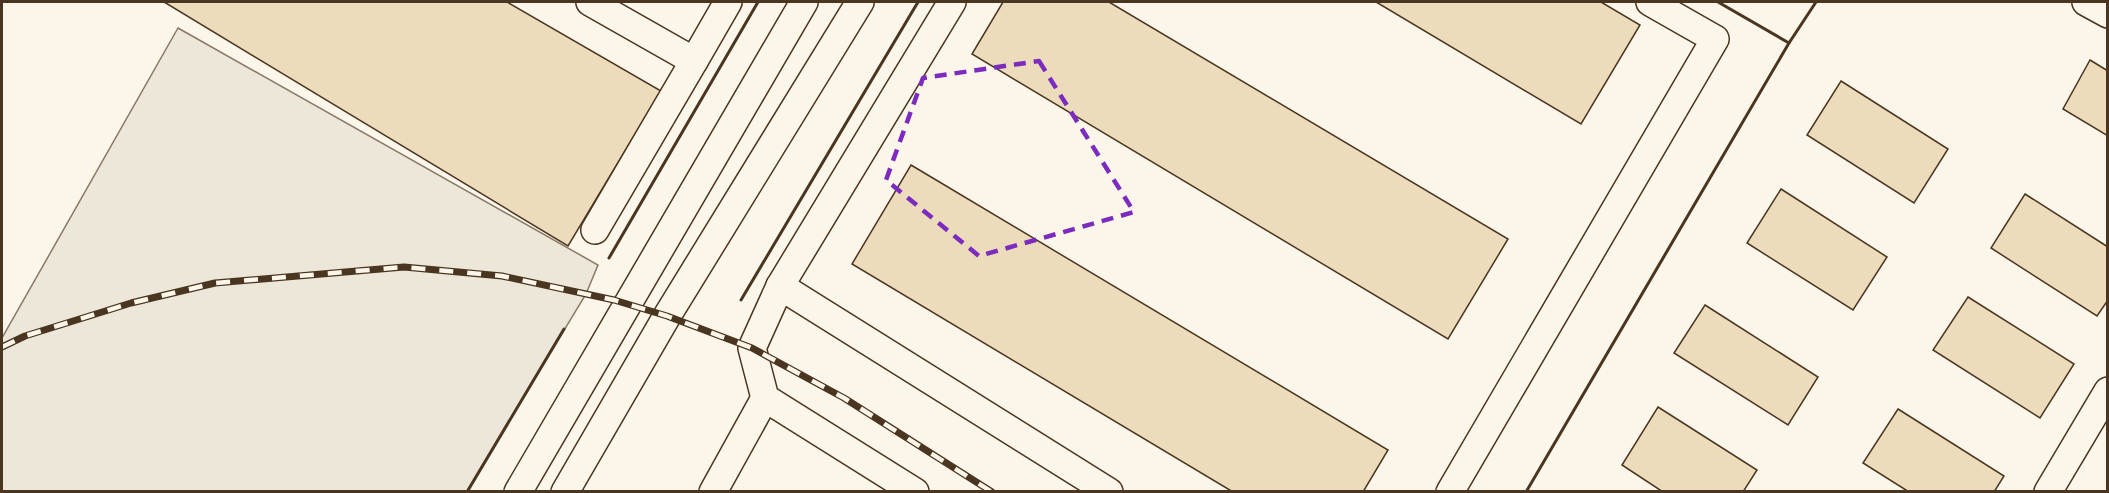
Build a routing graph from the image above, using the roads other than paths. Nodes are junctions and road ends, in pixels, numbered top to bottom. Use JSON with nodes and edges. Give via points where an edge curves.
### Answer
{"nodes":[{"id":1,"x":590,"y":2,"type":"edge"},
{"id":2,"x":728,"y":2,"type":"edge"},
{"id":3,"x":804,"y":2,"type":"edge"},
{"id":4,"x":861,"y":2,"type":"edge"},
{"id":5,"x":952,"y":2,"type":"edge"},
{"id":6,"x":1650,"y":2,"type":"edge"},
{"id":7,"x":2086,"y":2,"type":"edge"},
{"id":8,"x":2108,"y":14,"type":"edge"},
{"id":9,"x":694,"y":61,"type":"junction"},
{"id":10,"x":595,"y":231,"type":"dead end"},
{"id":11,"x":780,"y":286,"type":"junction"},
{"id":12,"x":2108,"y":391,"type":"edge"},
{"id":13,"x":765,"y":398,"type":"junction"},
{"id":14,"x":518,"y":492,"type":"edge"},
{"id":15,"x":565,"y":492,"type":"edge"},
{"id":16,"x":713,"y":492,"type":"edge"},
{"id":17,"x":915,"y":492,"type":"edge"},
{"id":18,"x":1109,"y":492,"type":"edge"},
{"id":19,"x":1450,"y":492,"type":"edge"},
{"id":20,"x":2048,"y":492,"type":"edge"}],
"edges":[{"from":1,"to":9,"type":"street"},
{"from":2,"to":9,"type":"street"},
{"from":3,"to":14,"type":"street"},
{"from":4,"to":15,"type":"street"},
{"from":5,"to":11,"type":"street"},
{"from":6,"to":19,"type":"street","via":[[1715,39]]},
{"from":7,"to":8,"type":"street"},
{"from":9,"to":10,"type":"street"},
{"from":11,"to":13,"type":"street","via":[[752,348]]},
{"from":11,"to":18,"type":"street"},
{"from":12,"to":20,"type":"street"},
{"from":13,"to":16,"type":"street"},
{"from":13,"to":17,"type":"street"}]}
